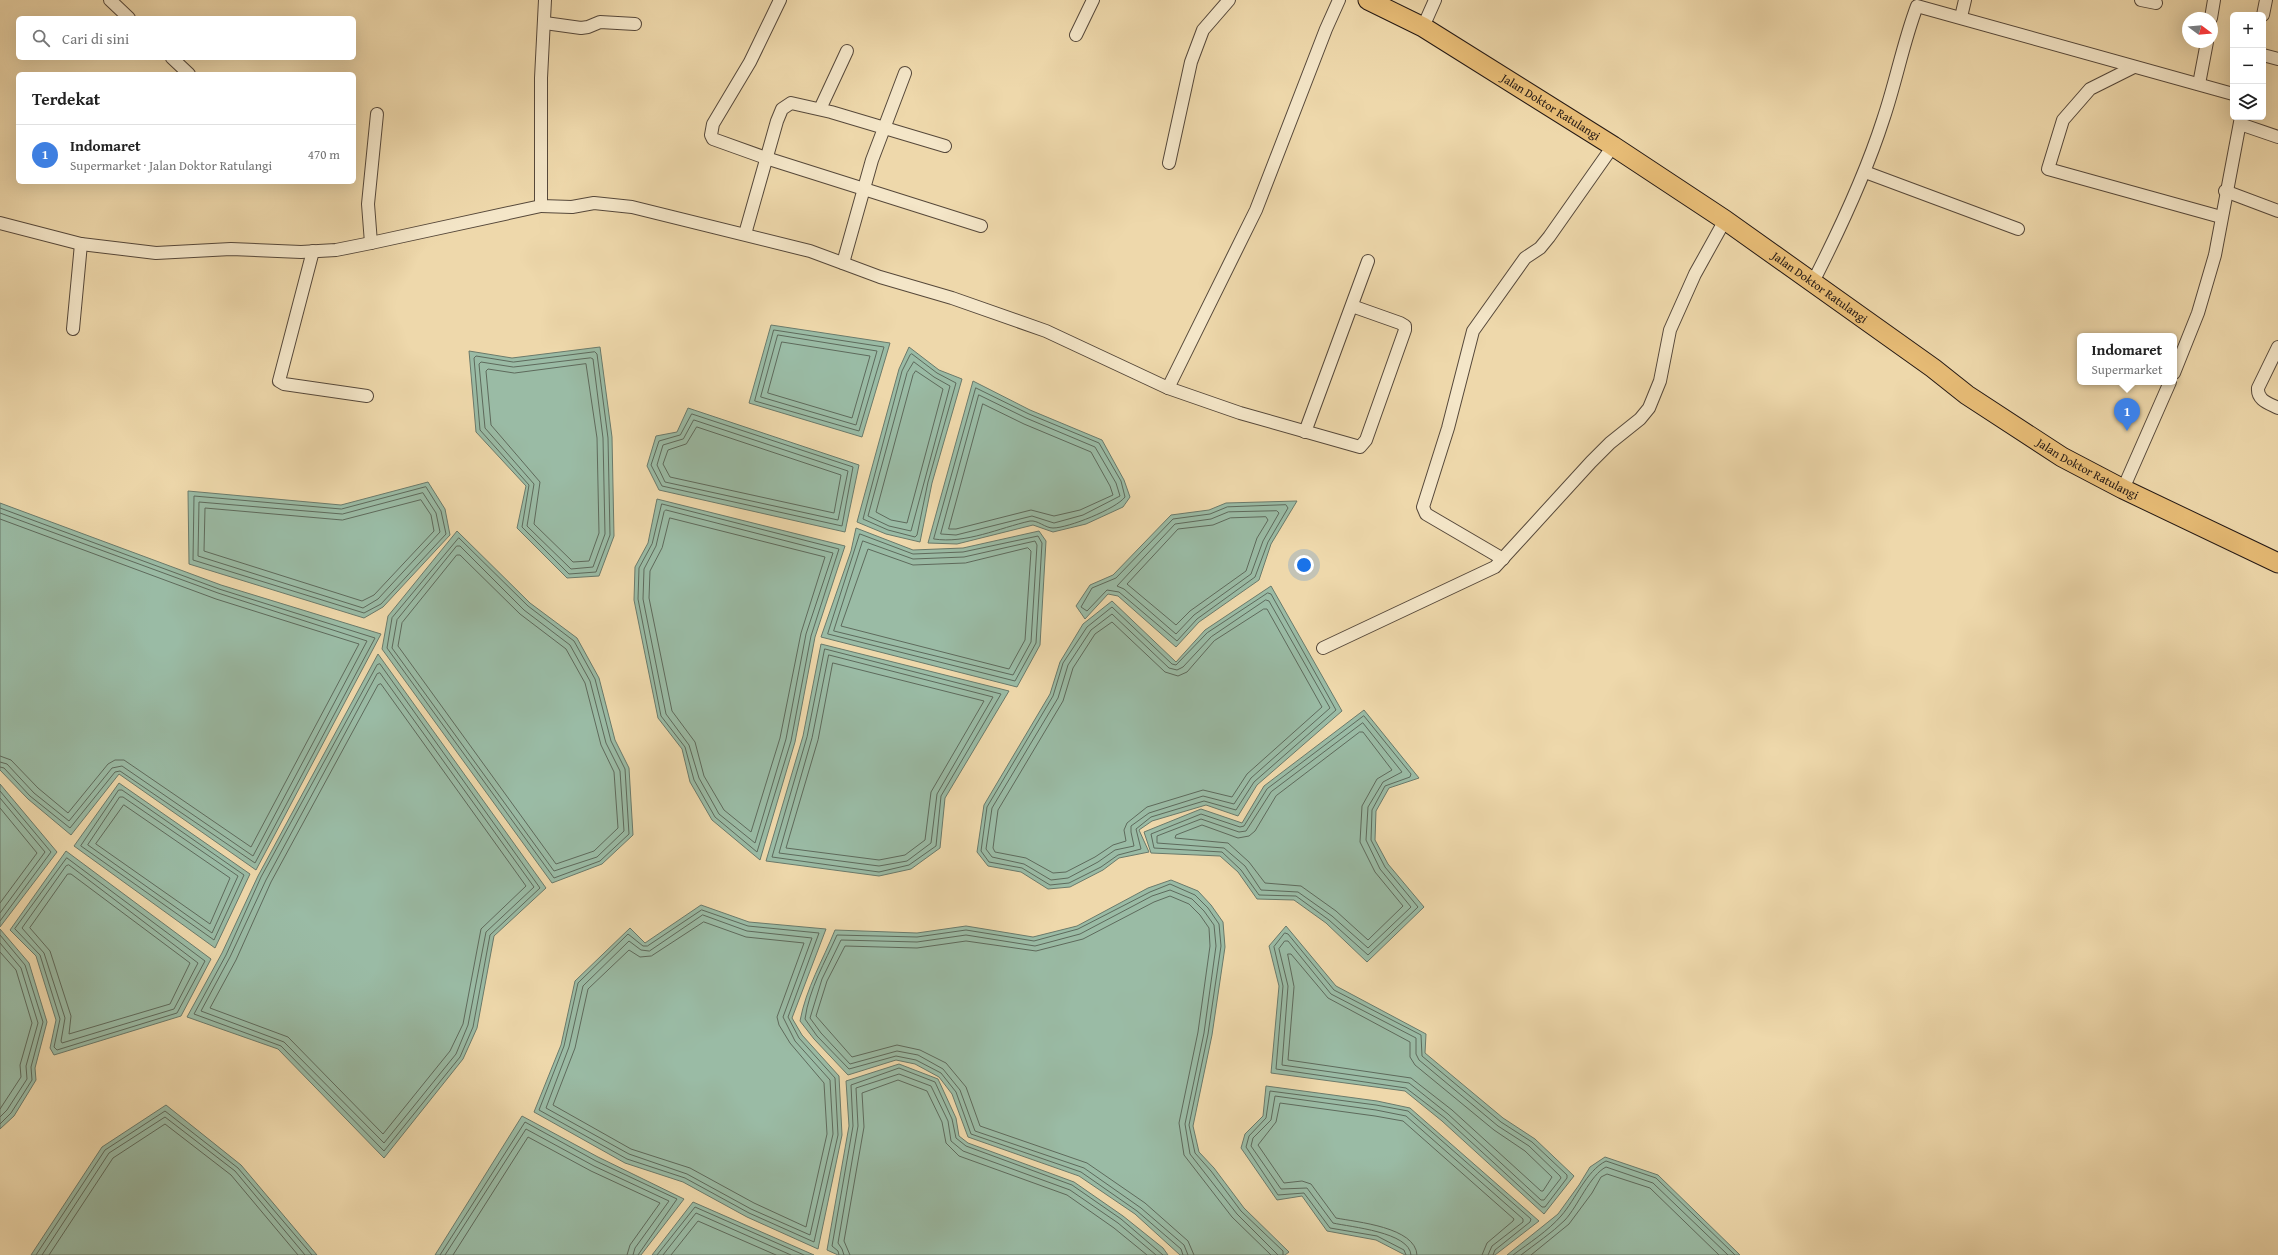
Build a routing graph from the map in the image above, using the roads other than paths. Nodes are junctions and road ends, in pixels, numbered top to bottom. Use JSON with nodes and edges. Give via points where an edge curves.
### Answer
{"nodes":[{"id":1,"x":110,"y":0,"type":"edge"},
{"id":2,"x":545,"y":0,"type":"edge"},
{"id":3,"x":780,"y":0,"type":"edge"},
{"id":4,"x":1093,"y":0,"type":"edge"},
{"id":5,"x":1228,"y":0,"type":"edge"},
{"id":6,"x":1339,"y":0,"type":"edge"},
{"id":7,"x":1368,"y":0,"type":"edge"},
{"id":8,"x":1434,"y":0,"type":"edge"},
{"id":9,"x":1964,"y":0,"type":"edge"},
{"id":10,"x":2142,"y":0,"type":"edge"},
{"id":11,"x":2214,"y":0,"type":"edge"},
{"id":12,"x":2266,"y":0,"type":"edge"},
{"id":13,"x":1918,"y":3,"type":"edge"},
{"id":14,"x":2156,"y":3,"type":"dead end"},
{"id":15,"x":2212,"y":12,"type":"edge"},
{"id":16,"x":2264,"y":12,"type":"edge"},
{"id":17,"x":127,"y":16,"type":"edge"},
{"id":18,"x":1962,"y":17,"type":"junction"},
{"id":19,"x":545,"y":23,"type":"junction"},
{"id":20,"x":635,"y":24,"type":"dead end"},
{"id":21,"x":1422,"y":27,"type":"junction"},
{"id":22,"x":1076,"y":35,"type":"dead end"},
{"id":23,"x":2206,"y":48,"type":"edge"},
{"id":24,"x":847,"y":51,"type":"dead end"},
{"id":25,"x":2266,"y":56,"type":"edge"},
{"id":26,"x":2278,"y":59,"type":"edge"},
{"id":27,"x":174,"y":60,"type":"edge"},
{"id":28,"x":2134,"y":67,"type":"junction"},
{"id":29,"x":187,"y":72,"type":"edge"},
{"id":30,"x":905,"y":73,"type":"dead end"},
{"id":31,"x":2199,"y":84,"type":"junction"},
{"id":32,"x":2230,"y":93,"type":"edge"},
{"id":33,"x":820,"y":109,"type":"junction"},
{"id":34,"x":377,"y":114,"type":"dead end"},
{"id":35,"x":2240,"y":121,"type":"edge"},
{"id":36,"x":883,"y":128,"type":"junction"},
{"id":37,"x":2278,"y":137,"type":"edge"},
{"id":38,"x":945,"y":146,"type":"dead end"},
{"id":39,"x":1613,"y":146,"type":"junction"},
{"id":40,"x":766,"y":158,"type":"junction"},
{"id":41,"x":1169,"y":163,"type":"dead end"},
{"id":42,"x":1865,"y":172,"type":"junction"},
{"id":43,"x":863,"y":189,"type":"junction"},
{"id":44,"x":2225,"y":192,"type":"junction"},
{"id":45,"x":541,"y":206,"type":"junction"},
{"id":46,"x":2278,"y":211,"type":"edge"},
{"id":47,"x":2221,"y":217,"type":"junction"},
{"id":48,"x":1725,"y":220,"type":"junction"},
{"id":49,"x":0,"y":223,"type":"edge"},
{"id":50,"x":981,"y":226,"type":"dead end"},
{"id":51,"x":2018,"y":229,"type":"dead end"},
{"id":52,"x":745,"y":234,"type":"junction"},
{"id":53,"x":371,"y":243,"type":"junction"},
{"id":54,"x":81,"y":244,"type":"junction"},
{"id":55,"x":313,"y":251,"type":"junction"},
{"id":56,"x":1368,"y":261,"type":"dead end"},
{"id":57,"x":843,"y":263,"type":"junction"},
{"id":58,"x":1813,"y":282,"type":"junction"},
{"id":59,"x":1352,"y":306,"type":"junction"},
{"id":60,"x":73,"y":329,"type":"dead end"},
{"id":61,"x":2278,"y":347,"type":"edge"},
{"id":62,"x":2177,"y":366,"type":"edge"},
{"id":63,"x":2169,"y":385,"type":"edge"},
{"id":64,"x":1168,"y":388,"type":"junction"},
{"id":65,"x":367,"y":396,"type":"dead end"},
{"id":66,"x":2278,"y":408,"type":"edge"},
{"id":67,"x":1305,"y":432,"type":"junction"},
{"id":68,"x":2123,"y":489,"type":"junction"},
{"id":69,"x":1503,"y":559,"type":"junction"},
{"id":70,"x":2278,"y":563,"type":"edge"},
{"id":71,"x":1323,"y":648,"type":"dead end"}],
"edges":[{"from":1,"to":17,"type":"street"},
{"from":2,"to":19,"type":"street"},
{"from":3,"to":40,"type":"street","via":[[750,62],[721,108],[711,130],[715,140]]},
{"from":4,"to":22,"type":"street"},
{"from":5,"to":41,"type":"street","via":[[1203,30],[1191,62]]},
{"from":6,"to":64,"type":"street","via":[[1256,210]]},
{"from":7,"to":21,"type":"highway","name":"Jalan Doktor Ratulangi"},
{"from":8,"to":21,"type":"street"},
{"from":9,"to":18,"type":"street"},
{"from":10,"to":14,"type":"street"},
{"from":11,"to":15,"type":"street"},
{"from":12,"to":16,"type":"street"},
{"from":13,"to":18,"type":"street"},
{"from":13,"to":42,"type":"street"},
{"from":18,"to":28,"type":"street"},
{"from":19,"to":20,"type":"street","via":[[581,28],[600,22]]},
{"from":19,"to":45,"type":"street","via":[[541,78]]},
{"from":21,"to":39,"type":"highway","name":"Jalan Doktor Ratulangi"},
{"from":23,"to":31,"type":"street"},
{"from":24,"to":33,"type":"street"},
{"from":25,"to":26,"type":"street"},
{"from":27,"to":29,"type":"street"},
{"from":28,"to":31,"type":"street"},
{"from":28,"to":47,"type":"street","via":[[2090,89],[2063,120],[2048,169]]},
{"from":30,"to":36,"type":"street"},
{"from":31,"to":32,"type":"street"},
{"from":33,"to":36,"type":"street"},
{"from":33,"to":40,"type":"street","via":[[795,102],[782,108]]},
{"from":34,"to":53,"type":"street","via":[[368,204]]},
{"from":35,"to":37,"type":"street"},
{"from":35,"to":44,"type":"street"},
{"from":36,"to":38,"type":"street"},
{"from":36,"to":43,"type":"street"},
{"from":39,"to":48,"type":"highway","name":"Jalan Doktor Ratulangi"},
{"from":39,"to":69,"type":"street","via":[[1549,237],[1540,248],[1525,258],[1473,331],[1448,428],[1423,507],[1426,514]]},
{"from":40,"to":43,"type":"street"},
{"from":40,"to":52,"type":"street"},
{"from":42,"to":51,"type":"street"},
{"from":42,"to":58,"type":"street"},
{"from":43,"to":50,"type":"street"},
{"from":43,"to":57,"type":"street"},
{"from":44,"to":46,"type":"street"},
{"from":44,"to":47,"type":"street"},
{"from":45,"to":52,"type":"street","via":[[612,204]]},
{"from":45,"to":53,"type":"street"},
{"from":47,"to":62,"type":"street","via":[[2214,255],[2198,313]]},
{"from":48,"to":58,"type":"highway","name":"Jalan Doktor Ratulangi"},
{"from":48,"to":69,"type":"street","via":[[1670,330],[1660,381],[1649,408],[1591,462]]},
{"from":49,"to":54,"type":"street"},
{"from":52,"to":57,"type":"street","via":[[810,251]]},
{"from":53,"to":55,"type":"street","via":[[336,250]]},
{"from":54,"to":55,"type":"street","via":[[156,253],[231,250]]},
{"from":54,"to":60,"type":"street"},
{"from":55,"to":65,"type":"street","via":[[279,381],[284,384]]},
{"from":56,"to":59,"type":"street"},
{"from":57,"to":64,"type":"street","via":[[880,277],[1002,314],[1046,331]]},
{"from":58,"to":68,"type":"highway","name":"Jalan Doktor Ratulangi","via":[[1967,395],[2062,457]]},
{"from":59,"to":67,"type":"street"},
{"from":59,"to":67,"type":"street","via":[[1404,326],[1404,336],[1381,400],[1366,440],[1360,447]]},
{"from":61,"to":66,"type":"street","via":[[2257,394],[2260,399]]},
{"from":63,"to":68,"type":"street"},
{"from":64,"to":67,"type":"street","via":[[1233,411]]},
{"from":68,"to":70,"type":"highway","name":"Jalan Doktor Ratulangi"},
{"from":69,"to":71,"type":"street","via":[[1495,567]]}]}
